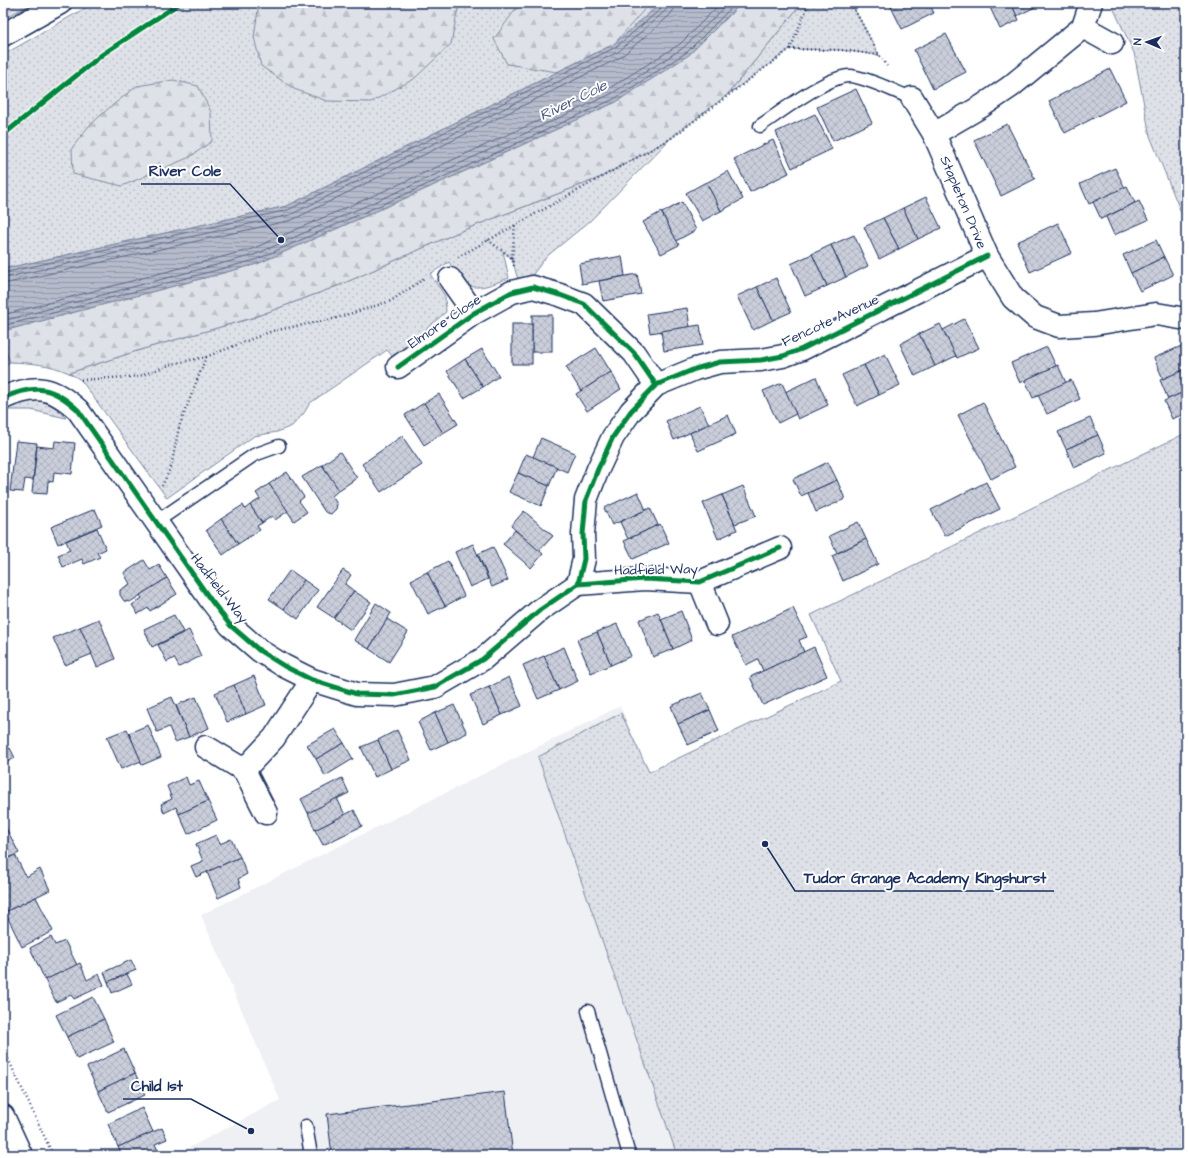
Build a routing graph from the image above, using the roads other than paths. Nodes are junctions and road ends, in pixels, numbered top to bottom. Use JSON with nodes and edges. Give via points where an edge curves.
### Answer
{"nodes":[{"id":1,"x":60,"y":3,"type":"edge"},
{"id":2,"x":1091,"y":3,"type":"edge"},
{"id":3,"x":1083,"y":27,"type":"junction"},
{"id":4,"x":3,"y":35,"type":"edge"},
{"id":5,"x":1112,"y":43,"type":"dead end"},
{"id":6,"x":912,"y":98,"type":"joint"},
{"id":7,"x":760,"y":126,"type":"dead end"},
{"id":8,"x":934,"y":134,"type":"junction"},
{"id":9,"x":987,"y":256,"type":"junction"},
{"id":10,"x":440,"y":277,"type":"road end"},
{"id":11,"x":474,"y":313,"type":"junction"},
{"id":12,"x":1186,"y":319,"type":"edge"},
{"id":13,"x":398,"y":367,"type":"dead end"},
{"id":14,"x":656,"y":385,"type":"junction"},
{"id":15,"x":3,"y":398,"type":"edge"},
{"id":16,"x":279,"y":446,"type":"dead end"},
{"id":17,"x":156,"y":522,"type":"junction"},
{"id":18,"x":780,"y":548,"type":"dead end"},
{"id":19,"x":700,"y":582,"type":"junction"},
{"id":20,"x":578,"y":584,"type":"junction"},
{"id":21,"x":717,"y":624,"type":"dead end"},
{"id":22,"x":312,"y":680,"type":"junction"},
{"id":23,"x":206,"y":747,"type":"dead end"},
{"id":24,"x":244,"y":770,"type":"junction"},
{"id":25,"x":266,"y":813,"type":"dead end"},
{"id":26,"x":588,"y":1011,"type":"dead end"},
{"id":27,"x":3,"y":1116,"type":"edge"},
{"id":28,"x":306,"y":1126,"type":"dead end"},
{"id":29,"x":21,"y":1155,"type":"edge"},
{"id":30,"x":311,"y":1155,"type":"edge"},
{"id":31,"x":629,"y":1155,"type":"edge"}],
"edges":[{"from":1,"to":4,"type":"street"},
{"from":2,"to":3,"type":"street"},
{"from":3,"to":5,"type":"street"},
{"from":3,"to":8,"type":"street","via":[[1005,91]]},
{"from":6,"to":7,"type":"lane","via":[[849,76],[824,84]]},
{"from":6,"to":8,"type":"street","name":"Stapleton Drive"},
{"from":8,"to":9,"type":"street","name":"Stapleton Drive"},
{"from":9,"to":12,"type":"street","name":"Stapleton Drive","via":[[1013,298],[1035,317],[1059,326],[1094,324],[1156,314]]},
{"from":9,"to":14,"type":"street","name":"Fencote Avenue","via":[[802,349],[761,360],[720,362]]},
{"from":10,"to":11,"type":"street"},
{"from":11,"to":13,"type":"street","name":"Elmore Close"},
{"from":11,"to":14,"type":"street","name":"Elmore Close","via":[[512,292],[533,287],[584,304],[634,353]]},
{"from":14,"to":20,"type":"street","name":"Fencote Avenue","via":[[631,411],[598,469],[586,500],[584,559]]},
{"from":15,"to":17,"type":"street","name":"Hadfield Way","via":[[40,389],[66,399],[78,410]]},
{"from":16,"to":17,"type":"lane","via":[[254,454]]},
{"from":17,"to":22,"type":"street","name":"Hadfield Way","via":[[230,625],[260,651]]},
{"from":18,"to":19,"type":"street","name":"Hadfield Way"},
{"from":19,"to":20,"type":"street","name":"Hadfield Way","via":[[645,579]]},
{"from":19,"to":21,"type":"street"},
{"from":20,"to":22,"type":"street","name":"Hadfield Way","via":[[540,610],[483,658],[435,687],[394,695],[357,694]]},
{"from":22,"to":24,"type":"street","via":[[274,738]]},
{"from":23,"to":24,"type":"street"},
{"from":24,"to":25,"type":"street"},
{"from":26,"to":31,"type":"lane"},
{"from":27,"to":29,"type":"street"},
{"from":28,"to":30,"type":"lane"}]}
